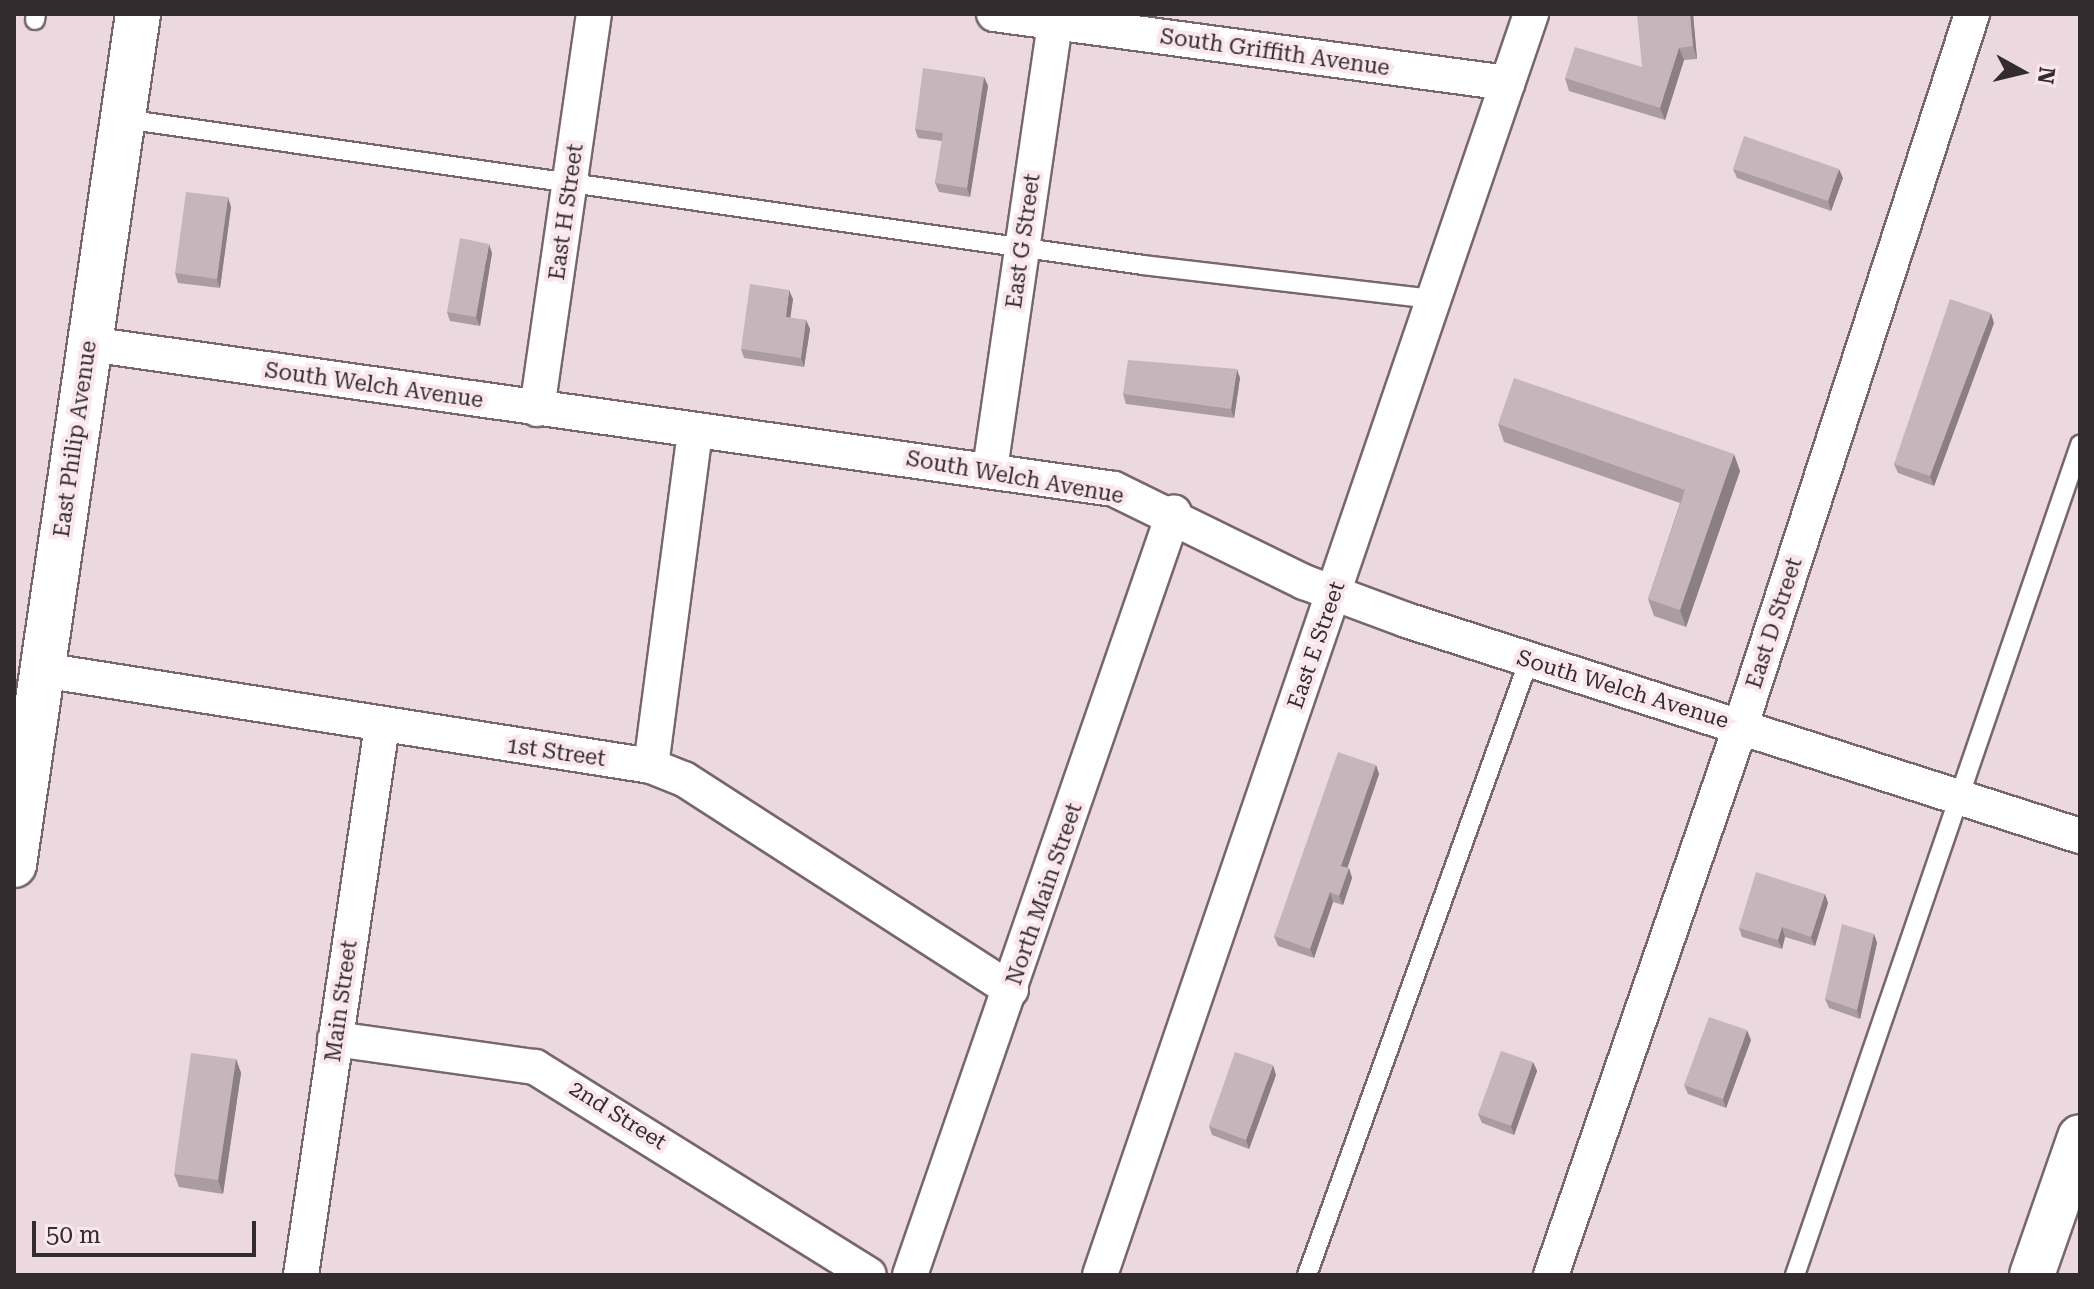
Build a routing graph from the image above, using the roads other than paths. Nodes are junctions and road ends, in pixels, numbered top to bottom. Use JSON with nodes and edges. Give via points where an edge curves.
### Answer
{"nodes":[{"id":1,"x":138,"y":14,"type":"edge"},
{"id":2,"x":594,"y":14,"type":"edge"},
{"id":3,"x":994,"y":14,"type":"edge"},
{"id":4,"x":1531,"y":14,"type":"edge"},
{"id":5,"x":1972,"y":14,"type":"edge"},
{"id":6,"x":1056,"y":18,"type":"edge"},
{"id":7,"x":1507,"y":83,"type":"junction"},
{"id":8,"x":124,"y":119,"type":"junction"},
{"id":9,"x":570,"y":183,"type":"junction"},
{"id":10,"x":1022,"y":245,"type":"junction"},
{"id":11,"x":1434,"y":299,"type":"junction"},
{"id":12,"x":89,"y":344,"type":"junction"},
{"id":13,"x":537,"y":409,"type":"junction"},
{"id":14,"x":695,"y":431,"type":"junction"},
{"id":15,"x":2080,"y":445,"type":"edge"},
{"id":16,"x":990,"y":469,"type":"junction"},
{"id":17,"x":1174,"y":512,"type":"junction"},
{"id":18,"x":1334,"y":592,"type":"junction"},
{"id":19,"x":1529,"y":660,"type":"junction"},
{"id":20,"x":42,"y":670,"type":"junction"},
{"id":21,"x":1741,"y":725,"type":"junction"},
{"id":22,"x":382,"y":726,"type":"junction"},
{"id":23,"x":651,"y":766,"type":"junction"},
{"id":24,"x":1959,"y":796,"type":"junction"},
{"id":25,"x":2080,"y":836,"type":"edge"},
{"id":26,"x":14,"y":865,"type":"edge"},
{"id":27,"x":1011,"y":990,"type":"junction"},
{"id":28,"x":335,"y":1039,"type":"junction"},
{"id":29,"x":2080,"y":1137,"type":"edge"},
{"id":30,"x":301,"y":1275,"type":"edge"},
{"id":31,"x":869,"y":1275,"type":"edge"},
{"id":32,"x":910,"y":1275,"type":"edge"},
{"id":33,"x":1100,"y":1275,"type":"edge"},
{"id":34,"x":1307,"y":1275,"type":"edge"},
{"id":35,"x":1551,"y":1275,"type":"edge"},
{"id":36,"x":1795,"y":1275,"type":"edge"},
{"id":37,"x":2032,"y":1275,"type":"edge"}],
"edges":[{"from":1,"to":8,"type":"main road","name":"East Philip Avenue"},
{"from":2,"to":9,"type":"street","name":"East H Street"},
{"from":3,"to":6,"type":"street","name":"South Griffith Avenue"},
{"from":4,"to":7,"type":"street","name":"East E Street"},
{"from":5,"to":21,"type":"street","name":"East D Street"},
{"from":6,"to":7,"type":"street","name":"South Griffith Avenue"},
{"from":6,"to":10,"type":"street","name":"East G Street"},
{"from":7,"to":11,"type":"street","name":"East E Street"},
{"from":8,"to":9,"type":"lane"},
{"from":8,"to":12,"type":"main road","name":"East Philip Avenue"},
{"from":9,"to":10,"type":"lane"},
{"from":9,"to":13,"type":"street","name":"East H Street"},
{"from":10,"to":11,"type":"lane"},
{"from":10,"to":16,"type":"street","name":"East G Street"},
{"from":11,"to":18,"type":"street","name":"East E Street"},
{"from":12,"to":13,"type":"street","name":"South Welch Avenue"},
{"from":12,"to":20,"type":"main road","name":"East Philip Avenue"},
{"from":13,"to":14,"type":"street","name":"South Welch Avenue"},
{"from":14,"to":16,"type":"street","name":"South Welch Avenue"},
{"from":14,"to":23,"type":"street"},
{"from":15,"to":24,"type":"lane"},
{"from":16,"to":17,"type":"street","name":"South Welch Avenue","via":[[1114,489]]},
{"from":17,"to":18,"type":"street","name":"South Welch Avenue"},
{"from":17,"to":27,"type":"street","name":"North Main Street"},
{"from":18,"to":19,"type":"street","name":"South Welch Avenue"},
{"from":18,"to":33,"type":"street","name":"East E Street"},
{"from":19,"to":21,"type":"street","name":"South Welch Avenue"},
{"from":19,"to":34,"type":"lane"},
{"from":20,"to":22,"type":"street","name":"1st Street"},
{"from":20,"to":26,"type":"main road","name":"East Philip Avenue"},
{"from":21,"to":24,"type":"street","name":"South Welch Avenue"},
{"from":21,"to":35,"type":"street","name":"East D Street"},
{"from":22,"to":23,"type":"street","name":"1st Street"},
{"from":22,"to":28,"type":"street","name":"Main Street"},
{"from":23,"to":27,"type":"street","name":"1st Street","via":[[684,779]]},
{"from":24,"to":25,"type":"street","name":"South Welch Avenue"},
{"from":24,"to":36,"type":"lane"},
{"from":27,"to":32,"type":"street","name":"North Main Street"},
{"from":28,"to":30,"type":"street","name":"Main Street"},
{"from":28,"to":31,"type":"street","name":"2nd Street","via":[[535,1067]]},
{"from":29,"to":37,"type":"main road"}]}
